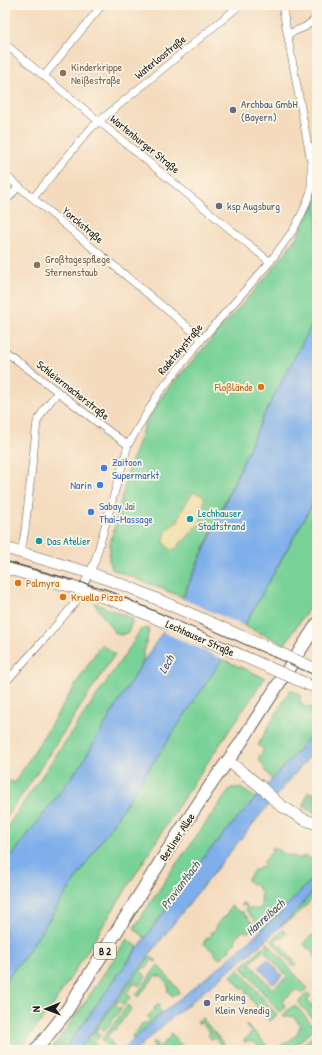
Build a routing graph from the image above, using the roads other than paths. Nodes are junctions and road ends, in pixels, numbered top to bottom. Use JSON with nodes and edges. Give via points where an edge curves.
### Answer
{"nodes":[{"id":1,"x":102,"y":5,"type":"edge"},
{"id":2,"x":240,"y":5,"type":"edge"},
{"id":3,"x":282,"y":5,"type":"edge"},
{"id":4,"x":317,"y":18,"type":"edge"},
{"id":5,"x":288,"y":34,"type":"junction"},
{"id":6,"x":5,"y":44,"type":"edge"},
{"id":7,"x":44,"y":76,"type":"junction"},
{"id":8,"x":99,"y":121,"type":"junction"},
{"id":9,"x":317,"y":145,"type":"edge"},
{"id":10,"x":309,"y":148,"type":"junction"},
{"id":11,"x":5,"y":175,"type":"edge"},
{"id":12,"x":19,"y":186,"type":"junction"},
{"id":13,"x":34,"y":198,"type":"junction"},
{"id":14,"x":5,"y":202,"type":"edge"},
{"id":15,"x":270,"y":262,"type":"junction"},
{"id":16,"x":202,"y":339,"type":"junction"},
{"id":17,"x":5,"y":351,"type":"edge"},
{"id":18,"x":58,"y":392,"type":"junction"},
{"id":19,"x":128,"y":445,"type":"junction"},
{"id":20,"x":5,"y":548,"type":"edge"},
{"id":21,"x":20,"y":553,"type":"junction"},
{"id":22,"x":5,"y":568,"type":"edge"},
{"id":23,"x":90,"y":573,"type":"junction"},
{"id":24,"x":82,"y":589,"type":"junction"},
{"id":25,"x":317,"y":624,"type":"edge"},
{"id":26,"x":317,"y":669,"type":"edge"},
{"id":27,"x":5,"y":683,"type":"edge"},
{"id":28,"x":312,"y":686,"type":"edge"},
{"id":29,"x":228,"y":761,"type":"junction"},
{"id":30,"x":317,"y":824,"type":"edge"},
{"id":31,"x":36,"y":1050,"type":"edge"}],
"edges":[{"from":1,"to":7,"type":"street"},
{"from":2,"to":8,"type":"street","name":"Waterloostraße"},
{"from":3,"to":5,"type":"street","name":"Radetzkystraße"},
{"from":4,"to":5,"type":"street","via":[[305,27]]},
{"from":5,"to":10,"type":"street","name":"Radetzkystraße"},
{"from":6,"to":7,"type":"street","name":"Wartenburger Straße"},
{"from":7,"to":8,"type":"street","name":"Wartenburger Straße"},
{"from":8,"to":13,"type":"street","name":"Waterloostraße"},
{"from":8,"to":15,"type":"street","name":"Wartenburger Straße"},
{"from":9,"to":10,"type":"street"},
{"from":10,"to":15,"type":"street","name":"Radetzkystraße","via":[[312,175],[309,197],[294,229]]},
{"from":11,"to":12,"type":"street","name":"Yorckstraße"},
{"from":12,"to":13,"type":"street","name":"Yorckstraße"},
{"from":12,"to":14,"type":"street"},
{"from":13,"to":16,"type":"street","name":"Yorckstraße"},
{"from":15,"to":16,"type":"street","name":"Radetzkystraße"},
{"from":16,"to":19,"type":"street","name":"Radetzkystraße","via":[[158,394]]},
{"from":17,"to":18,"type":"street","name":"Schleiermacherstraße"},
{"from":18,"to":19,"type":"street","name":"Schleiermacherstraße"},
{"from":18,"to":21,"type":"street","via":[[37,422]]},
{"from":19,"to":23,"type":"street","name":"Radetzkystraße"},
{"from":20,"to":21,"type":"street","name":"Lechhauser Straße"},
{"from":21,"to":22,"type":"street"},
{"from":21,"to":23,"type":"street","name":"Lechhauser Straße"},
{"from":22,"to":24,"type":"street","name":"Lechhauser Straße"},
{"from":23,"to":24,"type":"street","name":"Radetzkystraße"},
{"from":23,"to":26,"type":"street","name":"Lechhauser Straße","bridge":true,"via":[[129,587]]},
{"from":24,"to":27,"type":"street","name":"Radetzkystraße","via":[[75,603]]},
{"from":24,"to":28,"type":"street","name":"Lechhauser Straße","bridge":true,"via":[[123,604]]},
{"from":25,"to":29,"type":"main road","name":"Berliner Allee","number":"B 2"},
{"from":29,"to":30,"type":"street","via":[[275,800],[298,816]]},
{"from":29,"to":31,"type":"main road","name":"Berliner Allee","number":"B 2","via":[[169,848],[64,1015]]}]}
